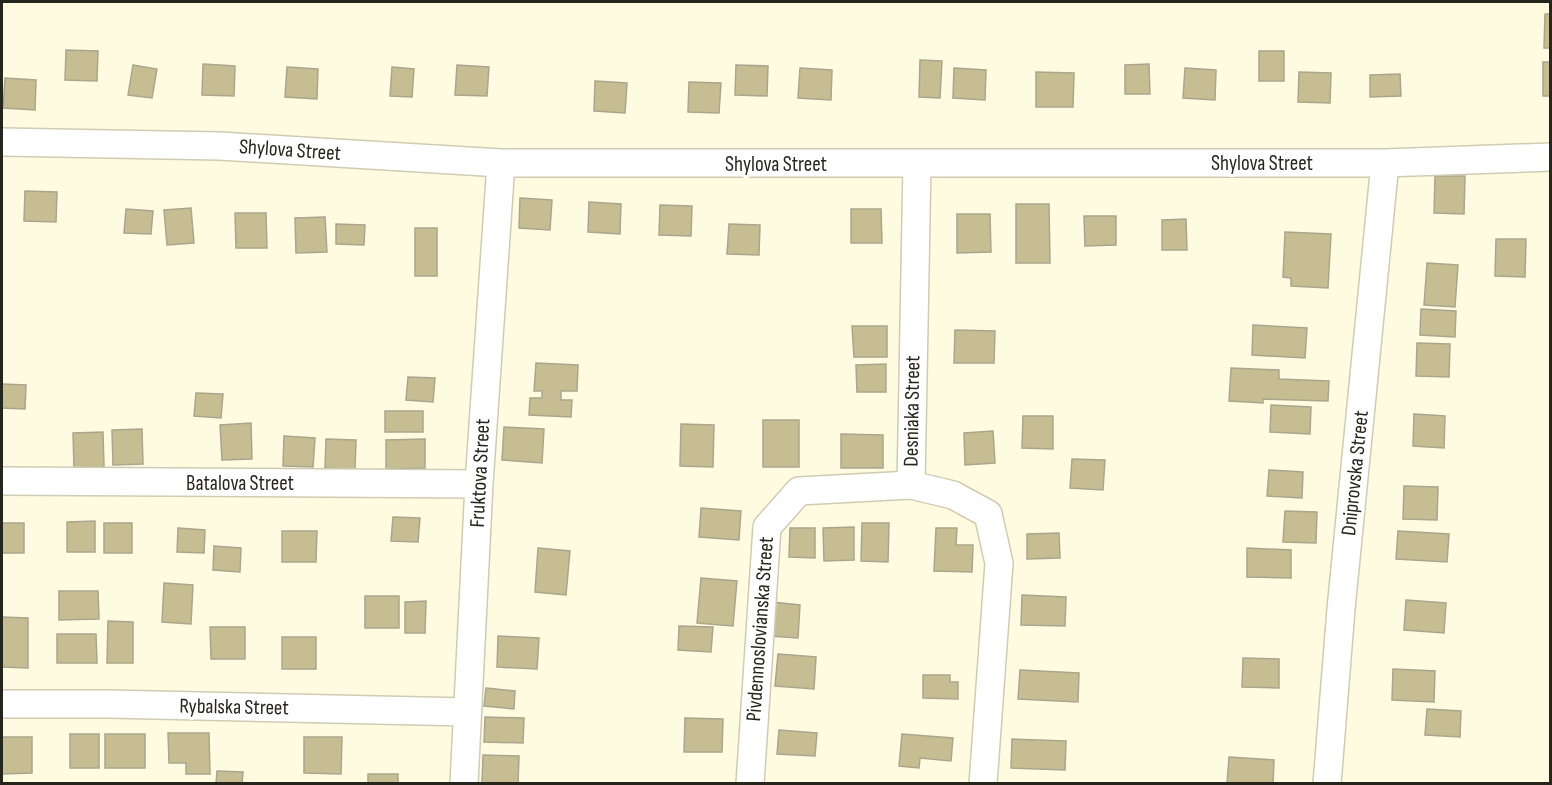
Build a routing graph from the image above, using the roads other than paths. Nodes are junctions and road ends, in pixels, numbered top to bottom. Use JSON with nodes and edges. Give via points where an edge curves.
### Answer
{"nodes":[{"id":1,"x":2,"y":142,"type":"edge"},
{"id":2,"x":1551,"y":156,"type":"edge"},
{"id":3,"x":501,"y":163,"type":"junction"},
{"id":4,"x":1385,"y":163,"type":"junction"},
{"id":5,"x":917,"y":164,"type":"junction"},
{"id":6,"x":2,"y":481,"type":"edge"},
{"id":7,"x":479,"y":484,"type":"junction"},
{"id":8,"x":911,"y":484,"type":"junction"},
{"id":9,"x":2,"y":704,"type":"edge"},
{"id":10,"x":467,"y":712,"type":"junction"},
{"id":11,"x":464,"y":783,"type":"edge"},
{"id":12,"x":750,"y":783,"type":"edge"},
{"id":13,"x":983,"y":783,"type":"edge"},
{"id":14,"x":1327,"y":783,"type":"edge"}],
"edges":[{"from":1,"to":3,"type":"street","name":"Shylova Street","via":[[220,146]]},
{"from":2,"to":4,"type":"street","name":"Shylova Street"},
{"from":3,"to":5,"type":"street","name":"Shylova Street"},
{"from":3,"to":7,"type":"street","name":"Fruktova Street"},
{"from":4,"to":5,"type":"street","name":"Shylova Street"},
{"from":4,"to":14,"type":"street","name":"Dniprovska Street"},
{"from":5,"to":8,"type":"street","name":"Desniaka Street"},
{"from":6,"to":7,"type":"street","name":"Batalova Street"},
{"from":7,"to":10,"type":"street","name":"Fruktova Street"},
{"from":8,"to":12,"type":"street","name":"Pivdennoslovianska Street","via":[[799,491],[767,527]]},
{"from":8,"to":13,"type":"street","name":"Desniaka Street","via":[[953,495],[988,514],[999,563]]},
{"from":9,"to":10,"type":"street","name":"Rybalska Street"},
{"from":10,"to":11,"type":"street","name":"Fruktova Street"}]}
